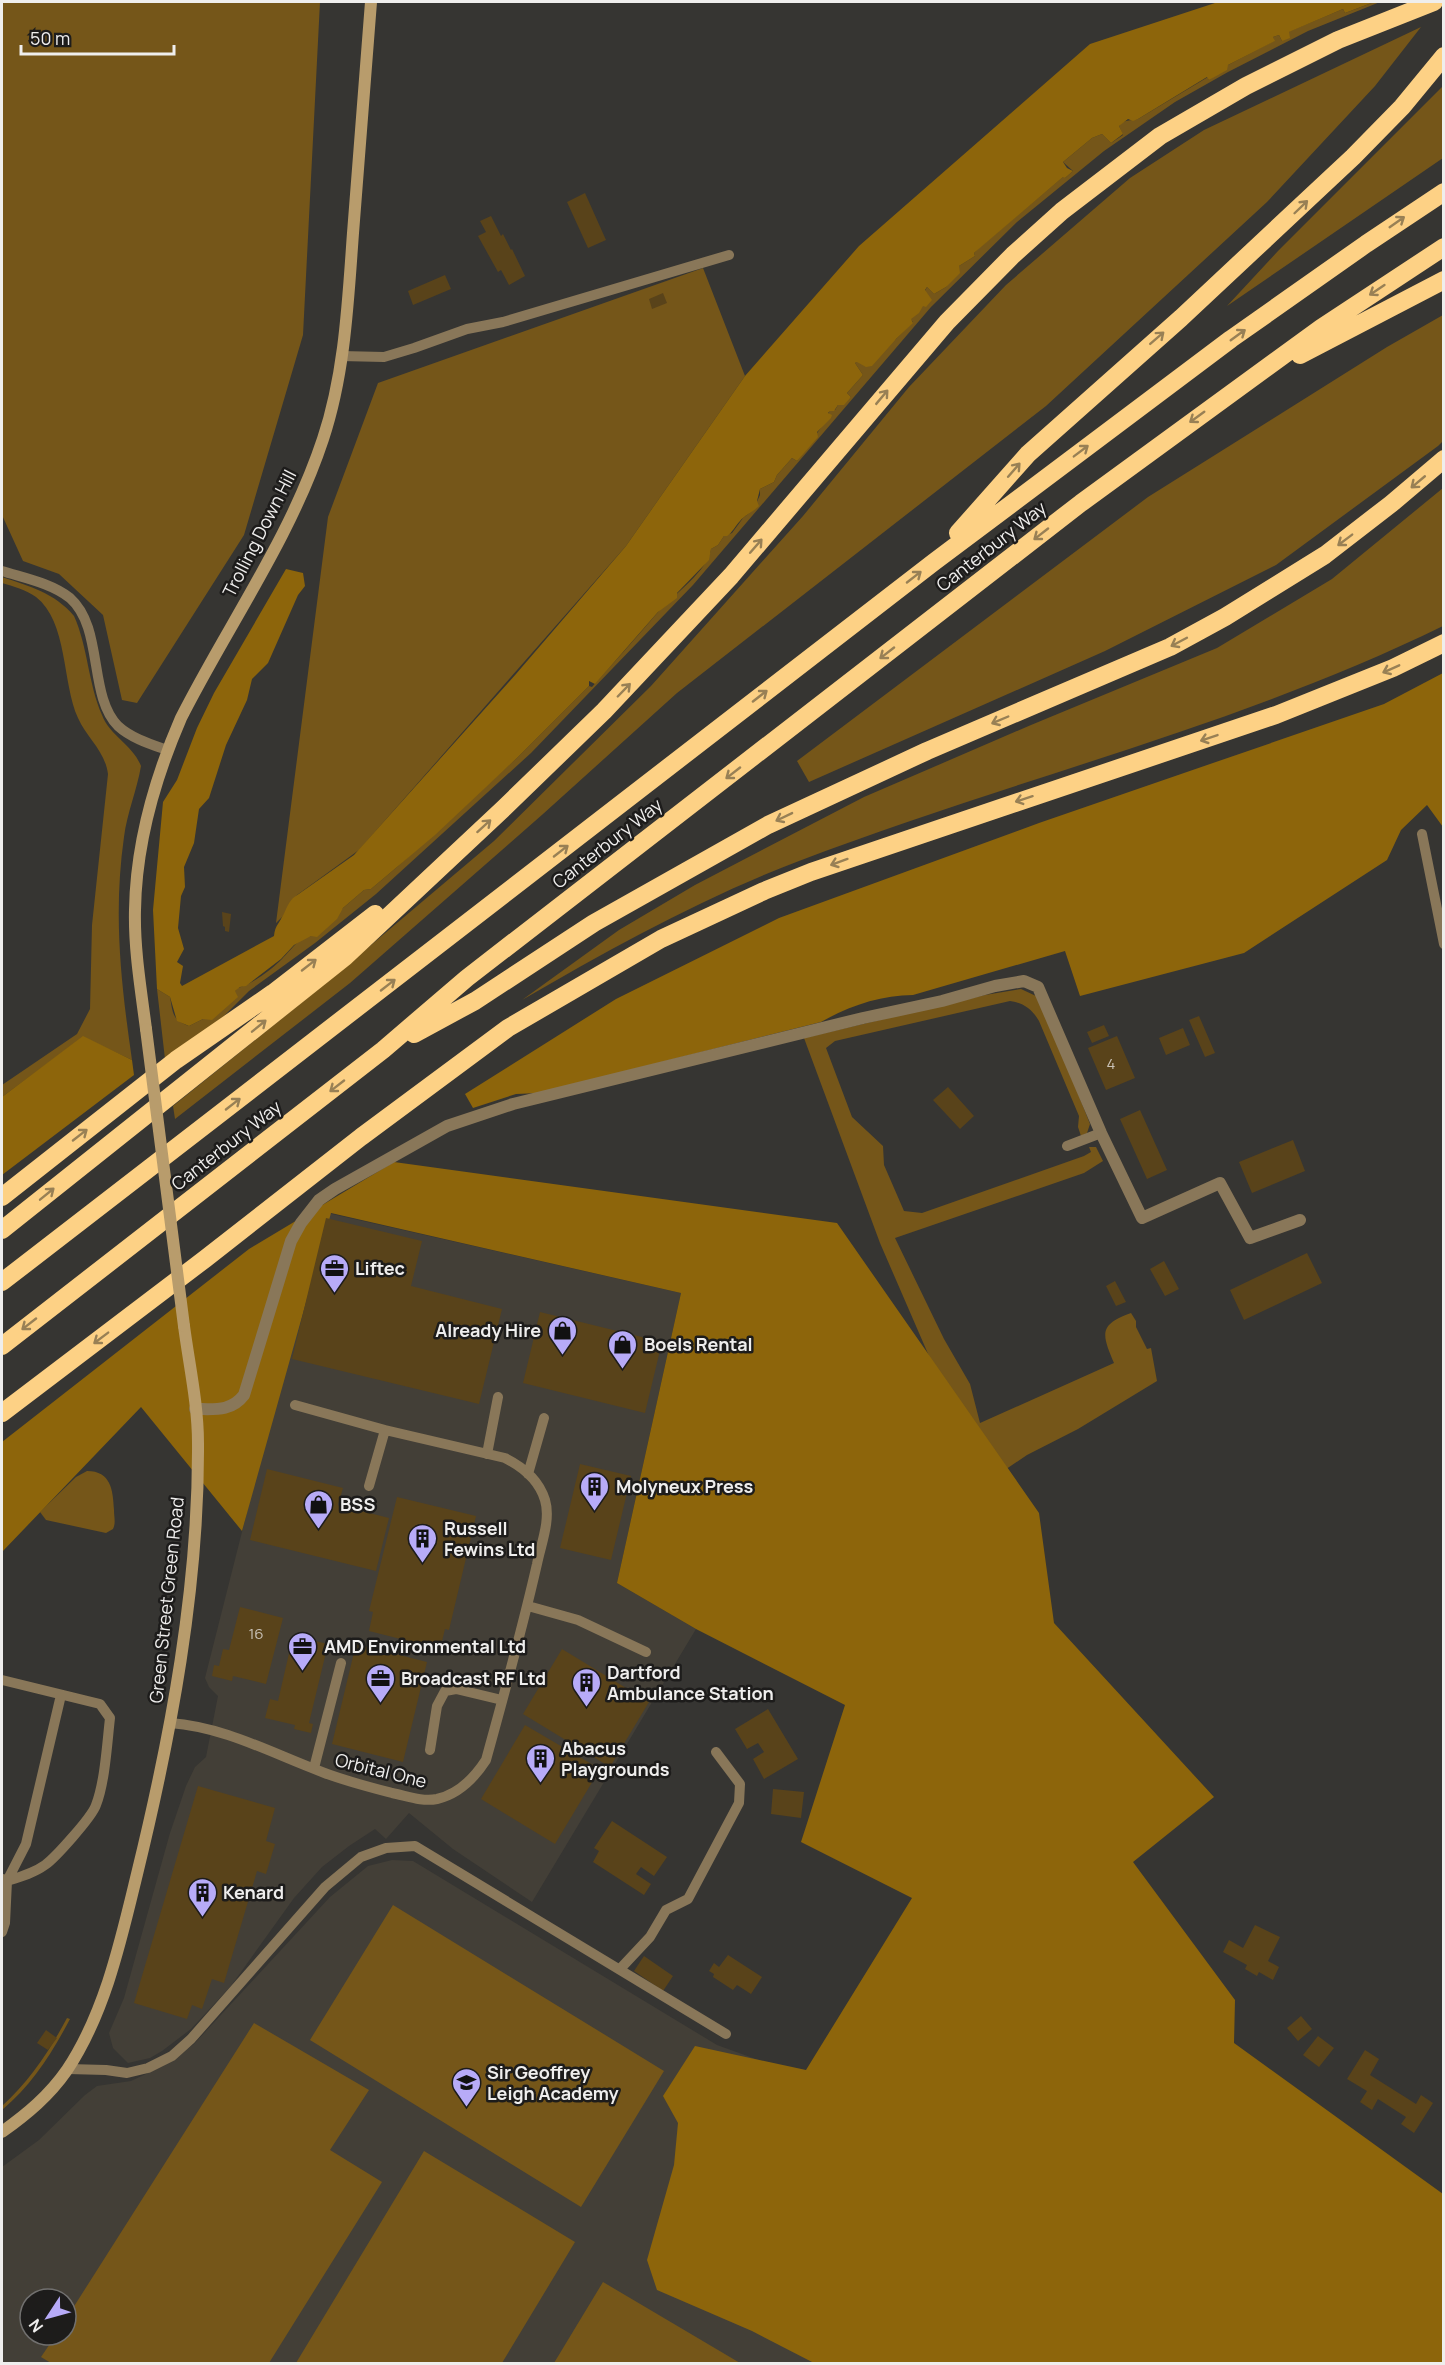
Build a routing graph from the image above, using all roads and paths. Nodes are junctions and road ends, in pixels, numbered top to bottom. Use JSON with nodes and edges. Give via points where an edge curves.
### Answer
{"nodes":[{"id":1,"x":371,"y":2,"type":"edge"},
{"id":2,"x":1434,"y":2,"type":"edge"},
{"id":3,"x":1443,"y":56,"type":"edge"},
{"id":4,"x":1443,"y":192,"type":"edge"},
{"id":5,"x":1443,"y":247,"type":"edge"},
{"id":6,"x":729,"y":255,"type":"dead end"},
{"id":7,"x":1443,"y":280,"type":"edge"},
{"id":8,"x":341,"y":356,"type":"junction"},
{"id":9,"x":1245,"y":382,"type":"junction"},
{"id":10,"x":1443,"y":459,"type":"edge"},
{"id":11,"x":934,"y":562,"type":"junction"},
{"id":12,"x":2,"y":571,"type":"edge"},
{"id":13,"x":1443,"y":643,"type":"edge"},
{"id":14,"x":167,"y":750,"type":"junction"},
{"id":15,"x":1422,"y":834,"type":"dead end"},
{"id":16,"x":441,"y":865,"type":"junction"},
{"id":17,"x":1443,"y":944,"type":"edge"},
{"id":18,"x":146,"y":1029,"type":"joint"},
{"id":19,"x":383,"y":1050,"type":"junction"},
{"id":20,"x":1101,"y":1133,"type":"junction"},
{"id":21,"x":1067,"y":1146,"type":"dead end"},
{"id":22,"x":2,"y":1197,"type":"edge"},
{"id":23,"x":1300,"y":1220,"type":"dead end"},
{"id":24,"x":2,"y":1230,"type":"edge"},
{"id":25,"x":2,"y":1282,"type":"edge"},
{"id":26,"x":2,"y":1346,"type":"edge"},
{"id":27,"x":498,"y":1397,"type":"dead end"},
{"id":28,"x":295,"y":1405,"type":"dead end"},
{"id":29,"x":195,"y":1409,"type":"junction"},
{"id":30,"x":2,"y":1413,"type":"edge"},
{"id":31,"x":544,"y":1418,"type":"dead end"},
{"id":32,"x":385,"y":1430,"type":"junction"},
{"id":33,"x":487,"y":1454,"type":"junction"},
{"id":34,"x":528,"y":1474,"type":"junction"},
{"id":35,"x":369,"y":1486,"type":"dead end"},
{"id":36,"x":528,"y":1606,"type":"junction"},
{"id":37,"x":646,"y":1652,"type":"dead end"},
{"id":38,"x":341,"y":1663,"type":"dead end"},
{"id":39,"x":2,"y":1680,"type":"edge"},
{"id":40,"x":61,"y":1695,"type":"junction"},
{"id":41,"x":502,"y":1700,"type":"junction"},
{"id":42,"x":170,"y":1723,"type":"junction"},
{"id":43,"x":430,"y":1750,"type":"dead end"},
{"id":44,"x":716,"y":1752,"type":"dead end"},
{"id":45,"x":314,"y":1768,"type":"junction"},
{"id":46,"x":4,"y":1880,"type":"edge"},
{"id":47,"x":2,"y":1932,"type":"edge"},
{"id":48,"x":620,"y":1969,"type":"junction"},
{"id":49,"x":726,"y":2034,"type":"dead end"},
{"id":50,"x":68,"y":2069,"type":"junction"},
{"id":51,"x":2,"y":2132,"type":"edge"}],
"edges":[{"from":1,"to":8,"type":"main road","name":"Trolling Down Hill"},
{"from":16,"to":2,"type":"highway","one_way":true,"via":[[645,668],[738,568],[947,322],[1055,217],[1160,136],[1200,112],[1329,45]]},
{"from":11,"to":3,"type":"highway","one_way":true,"via":[[1028,454],[1296,211],[1379,131]]},
{"from":11,"to":4,"type":"highway","one_way":true,"via":[[1231,339]]},
{"from":5,"to":9,"type":"highway","one_way":true},
{"from":6,"to":8,"type":"lane","via":[[503,322],[467,329],[402,352],[377,357]]},
{"from":7,"to":9,"type":"highway"},
{"from":8,"to":14,"type":"main road","name":"Trolling Down Hill","via":[[324,438],[301,497]]},
{"from":9,"to":19,"type":"highway","name":"Canterbury Way","one_way":true,"via":[[1081,503],[477,971]]},
{"from":10,"to":19,"type":"highway","one_way":true,"via":[[1325,555],[1225,617],[1149,656],[917,755],[768,825],[604,917],[474,1001]]},
{"from":25,"to":11,"type":"highway","name":"Canterbury Way","one_way":true},
{"from":12,"to":14,"type":"lane","via":[[50,587],[72,601],[86,626],[112,719],[128,734]]},
{"from":13,"to":30,"type":"highway","one_way":true,"via":[[1393,668],[1276,715],[811,872],[662,939],[508,1028]]},
{"from":14,"to":18,"type":"main road","name":"Trolling Down Hill","via":[[149,810],[137,872],[136,928]]},
{"from":15,"to":17,"type":"lane"},
{"from":22,"to":16,"type":"highway","one_way":true,"via":[[176,1060],[273,993]]},
{"from":24,"to":16,"type":"highway","one_way":true,"via":[[345,957]]},
{"from":18,"to":29,"type":"main road","name":"Green Street Green Road","bridge":true},
{"from":19,"to":26,"type":"highway","name":"Canterbury Way","one_way":true},
{"from":20,"to":21,"type":"lane"},
{"from":20,"to":23,"type":"street","via":[[1142,1218],[1220,1183],[1250,1238]]},
{"from":20,"to":29,"type":"street","via":[[1037,985],[1024,981],[483,1113],[430,1135],[319,1200],[291,1241],[243,1395],[228,1408]]},
{"from":27,"to":33,"type":"lane"},
{"from":28,"to":32,"type":"lane","name":"Orbital One"},
{"from":29,"to":42,"type":"main road","name":"Green Street Green Road","via":[[195,1528]]},
{"from":31,"to":34,"type":"lane"},
{"from":32,"to":33,"type":"lane","name":"Orbital One"},
{"from":32,"to":35,"type":"lane"},
{"from":33,"to":34,"type":"lane","name":"Orbital One","via":[[505,1458]]},
{"from":34,"to":36,"type":"lane","name":"Orbital One","via":[[545,1500],[546,1514]]},
{"from":36,"to":37,"type":"lane","via":[[578,1620]]},
{"from":36,"to":41,"type":"lane","name":"Orbital One"},
{"from":38,"to":45,"type":"lane"},
{"from":39,"to":40,"type":"lane"},
{"from":40,"to":46,"type":"lane","via":[[26,1844]]},
{"from":40,"to":46,"type":"lane","via":[[100,1704],[110,1718],[96,1806],[47,1864]]},
{"from":41,"to":43,"type":"lane","via":[[456,1689],[445,1691],[437,1706]]},
{"from":41,"to":45,"type":"lane","name":"Orbital One","via":[[486,1760],[477,1774],[449,1795],[423,1799]]},
{"from":42,"to":45,"type":"lane","name":"Orbital One","via":[[205,1727]]},
{"from":42,"to":50,"type":"main road","name":"Green Street Green Road","via":[[154,1804],[112,1968],[97,2013]]},
{"from":44,"to":48,"type":"lane","via":[[740,1784],[739,1803],[688,1899],[666,1910],[650,1936]]},
{"from":46,"to":47,"type":"lane"},
{"from":48,"to":49,"type":"lane"},
{"from":48,"to":50,"type":"lane","via":[[416,1846],[386,1848],[361,1857],[325,1887],[172,2056],[127,2073]]},
{"from":50,"to":51,"type":"main road","name":"Green Street Green Road","via":[[28,2114]]}]}
